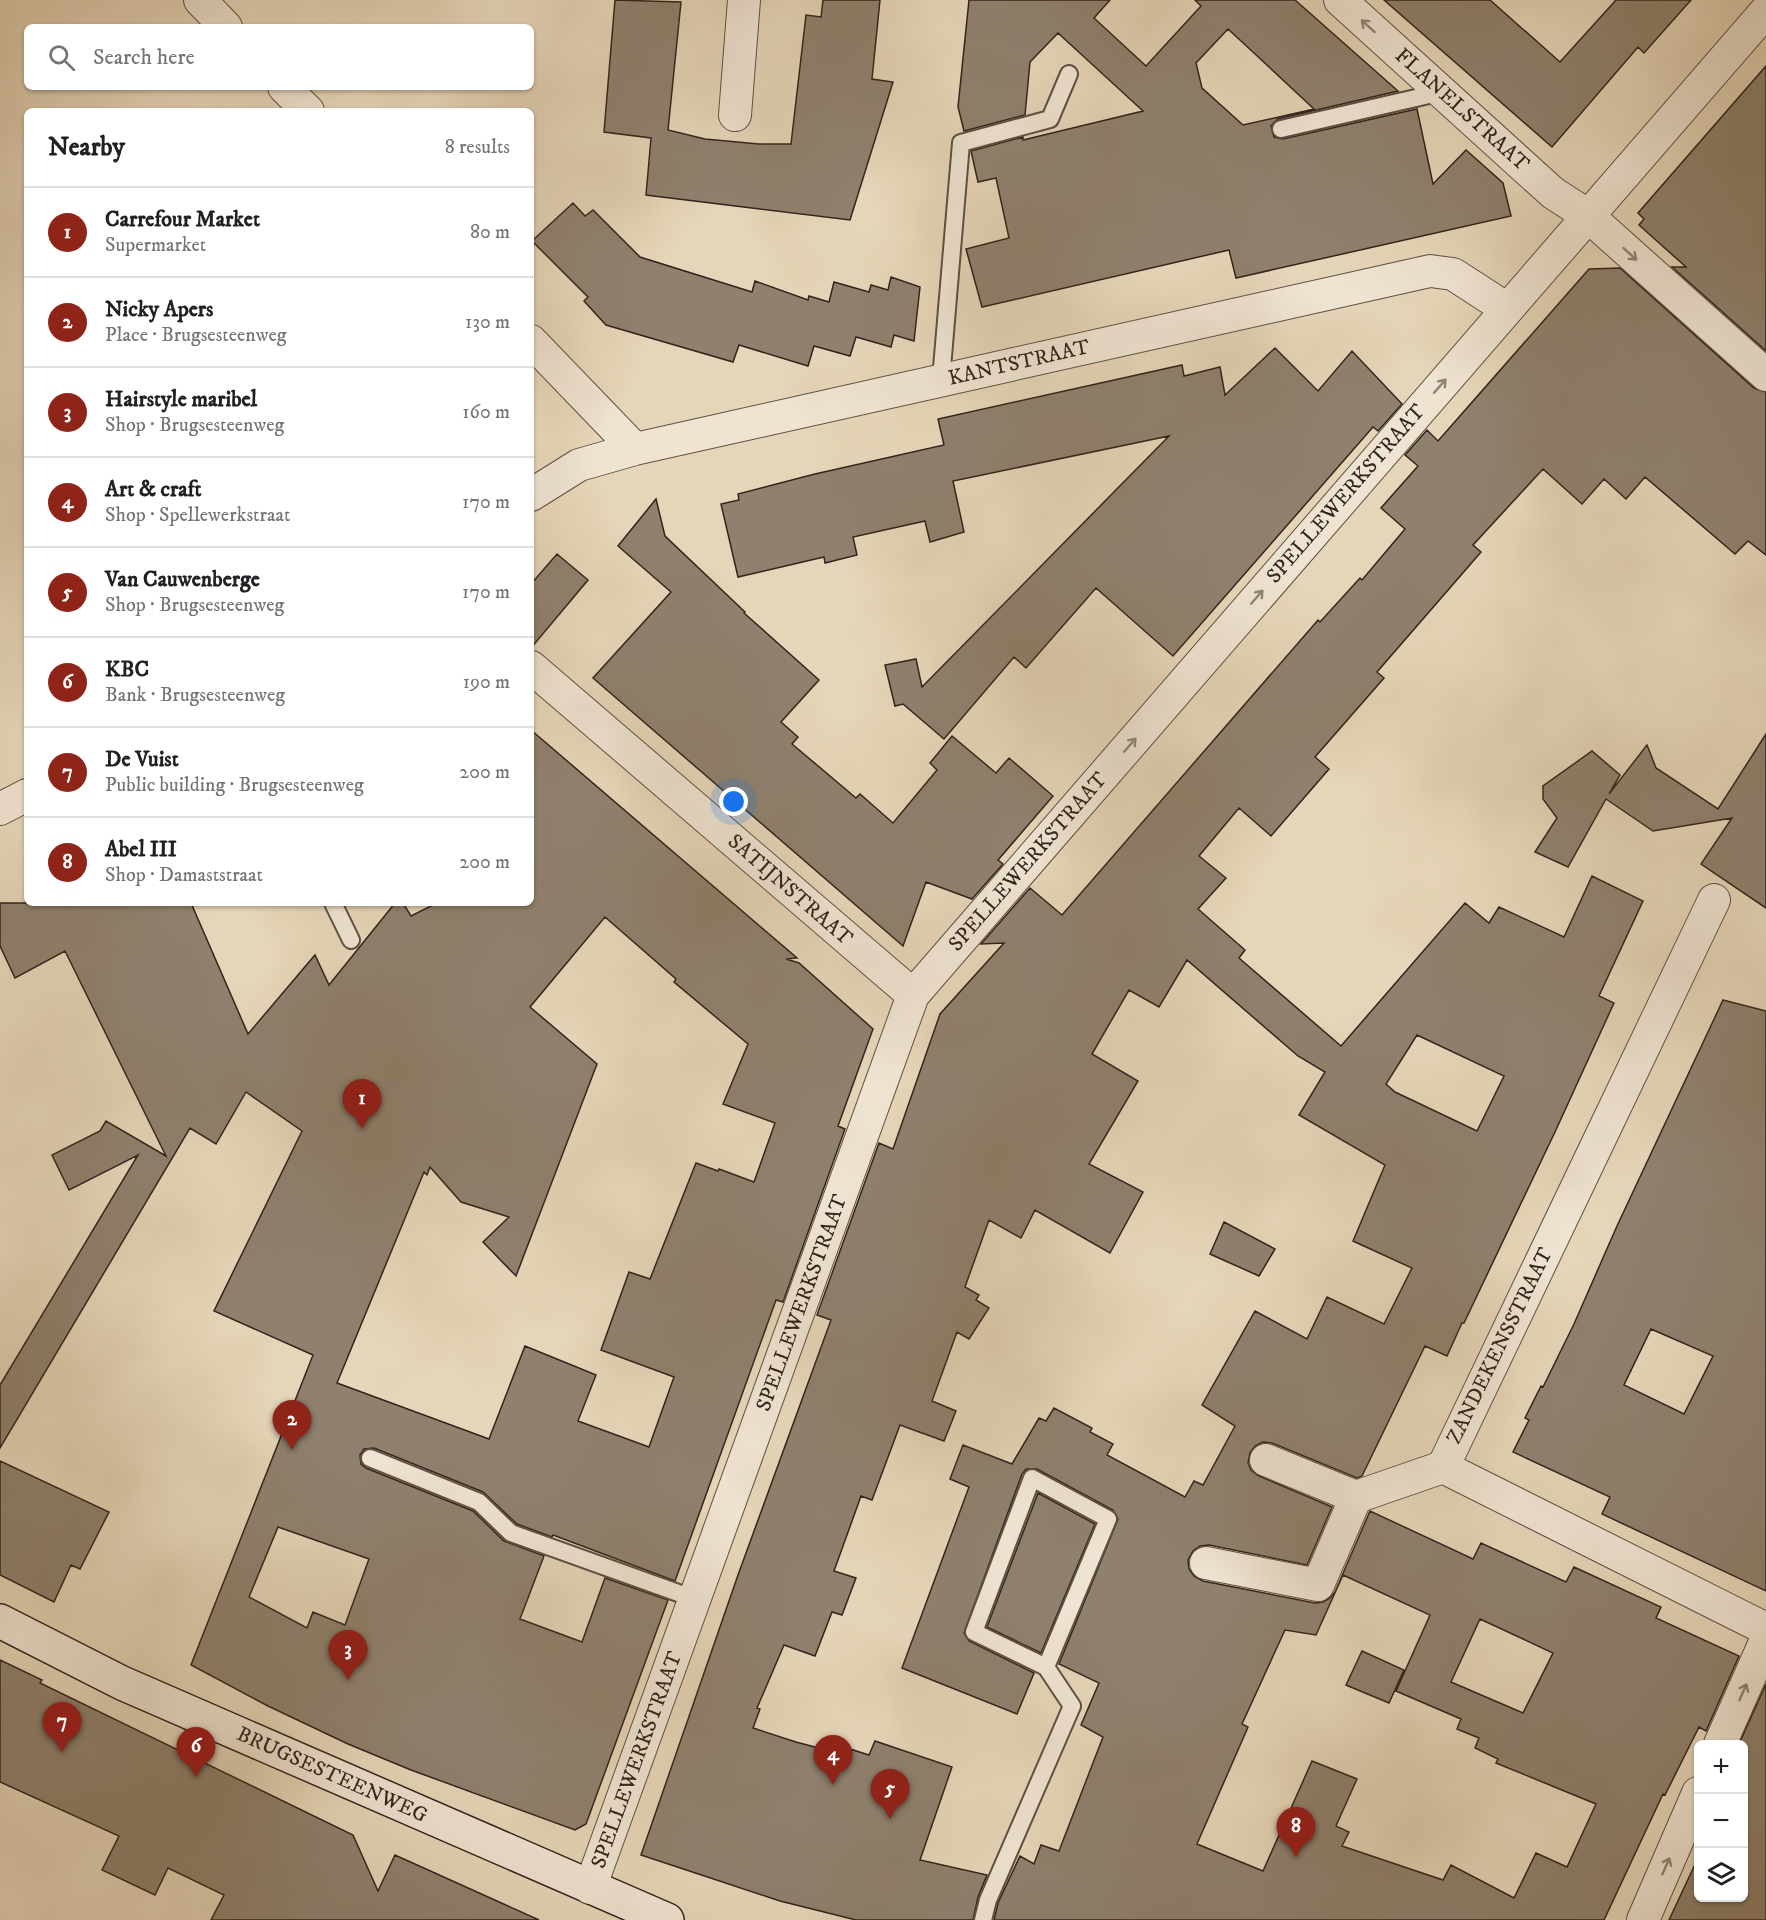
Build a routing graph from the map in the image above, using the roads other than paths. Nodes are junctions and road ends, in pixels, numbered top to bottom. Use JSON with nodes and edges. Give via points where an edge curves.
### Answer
{"nodes":[{"id":1,"x":200,"y":0,"type":"edge"},
{"id":2,"x":744,"y":0,"type":"edge"},
{"id":3,"x":1340,"y":0,"type":"edge"},
{"id":4,"x":1766,"y":11,"type":"edge"},
{"id":5,"x":223,"y":24,"type":"edge"},
{"id":6,"x":1069,"y":74,"type":"dead end"},
{"id":7,"x":287,"y":90,"type":"edge"},
{"id":8,"x":1442,"y":92,"type":"junction"},
{"id":9,"x":305,"y":108,"type":"edge"},
{"id":10,"x":735,"y":115,"type":"dead end"},
{"id":11,"x":1281,"y":129,"type":"dead end"},
{"id":12,"x":1587,"y":215,"type":"junction"},
{"id":13,"x":1507,"y":309,"type":"junction"},
{"id":14,"x":534,"y":344,"type":"edge"},
{"id":15,"x":1766,"y":375,"type":"edge"},
{"id":16,"x":941,"y":380,"type":"junction"},
{"id":17,"x":635,"y":449,"type":"junction"},
{"id":18,"x":534,"y":493,"type":"edge"},
{"id":19,"x":534,"y":670,"type":"edge"},
{"id":20,"x":24,"y":797,"type":"edge"},
{"id":21,"x":0,"y":809,"type":"edge"},
{"id":22,"x":1714,"y":900,"type":"dead end"},
{"id":23,"x":334,"y":906,"type":"edge"},
{"id":24,"x":351,"y":940,"type":"dead end"},
{"id":25,"x":913,"y":995,"type":"junction"},
{"id":26,"x":370,"y":1458,"type":"dead end"},
{"id":27,"x":1266,"y":1460,"type":"dead end"},
{"id":28,"x":1443,"y":1467,"type":"junction"},
{"id":29,"x":1356,"y":1497,"type":"junction"},
{"id":30,"x":1206,"y":1563,"type":"dead end"},
{"id":31,"x":695,"y":1599,"type":"junction"},
{"id":32,"x":0,"y":1621,"type":"edge"},
{"id":33,"x":1766,"y":1629,"type":"edge"},
{"id":34,"x":1766,"y":1640,"type":"edge"},
{"id":35,"x":1046,"y":1667,"type":"junction"},
{"id":36,"x":1722,"y":1740,"type":"edge"},
{"id":37,"x":1698,"y":1794,"type":"edge"},
{"id":38,"x":590,"y":1888,"type":"junction"},
{"id":39,"x":667,"y":1920,"type":"edge"},
{"id":40,"x":983,"y":1920,"type":"edge"},
{"id":41,"x":1643,"y":1920,"type":"edge"}],
"edges":[{"from":1,"to":5,"type":"street"},
{"from":2,"to":10,"type":"street"},
{"from":8,"to":3,"type":"street","name":"FLANELSTRAAT","one_way":true},
{"from":4,"to":12,"type":"street","name":"SPELLEWERKSTRAAT"},
{"from":6,"to":16,"type":"lane","via":[[1050,119],[961,143]]},
{"from":7,"to":9,"type":"street"},
{"from":8,"to":11,"type":"lane"},
{"from":8,"to":12,"type":"street","name":"FLANELSTRAAT","via":[[1553,193]]},
{"from":12,"to":13,"type":"street","name":"SPELLEWERKSTRAAT"},
{"from":12,"to":15,"type":"street","name":"FLANELSTRAAT","one_way":true},
{"from":13,"to":16,"type":"street","name":"KANTSTRAAT","via":[[1453,274],[1430,271]]},
{"from":25,"to":13,"type":"street","name":"SPELLEWERKSTRAAT","one_way":true},
{"from":14,"to":17,"type":"street"},
{"from":16,"to":17,"type":"street","name":"KANTSTRAAT"},
{"from":17,"to":18,"type":"street","name":"KANTSTRAAT","via":[[579,465]]},
{"from":19,"to":25,"type":"street","name":"SATIJNSTRAAT"},
{"from":20,"to":21,"type":"street"},
{"from":22,"to":28,"type":"street","name":"ZANDEKENSSTRAAT"},
{"from":23,"to":24,"type":"lane"},
{"from":25,"to":31,"type":"street","name":"SPELLEWERKSTRAAT"},
{"from":26,"to":31,"type":"lane","via":[[480,1503],[511,1533]]},
{"from":27,"to":29,"type":"street"},
{"from":28,"to":29,"type":"street"},
{"from":28,"to":33,"type":"street","name":"ZANDEKENSSTRAAT"},
{"from":29,"to":30,"type":"street","via":[[1318,1585]]},
{"from":31,"to":38,"type":"street","name":"SPELLEWERKSTRAAT"},
{"from":32,"to":38,"type":"street","name":"BRUGSESTEENWEG","via":[[122,1683]]},
{"from":36,"to":34,"type":"street","one_way":true},
{"from":35,"to":35,"type":"lane","via":[[1108,1519],[1032,1478],[974,1632]]},
{"from":35,"to":40,"type":"lane","via":[[1072,1706],[988,1900]]},
{"from":41,"to":37,"type":"street","one_way":true},
{"from":38,"to":39,"type":"street","name":"BRUGSESTEENWEG"}]}
